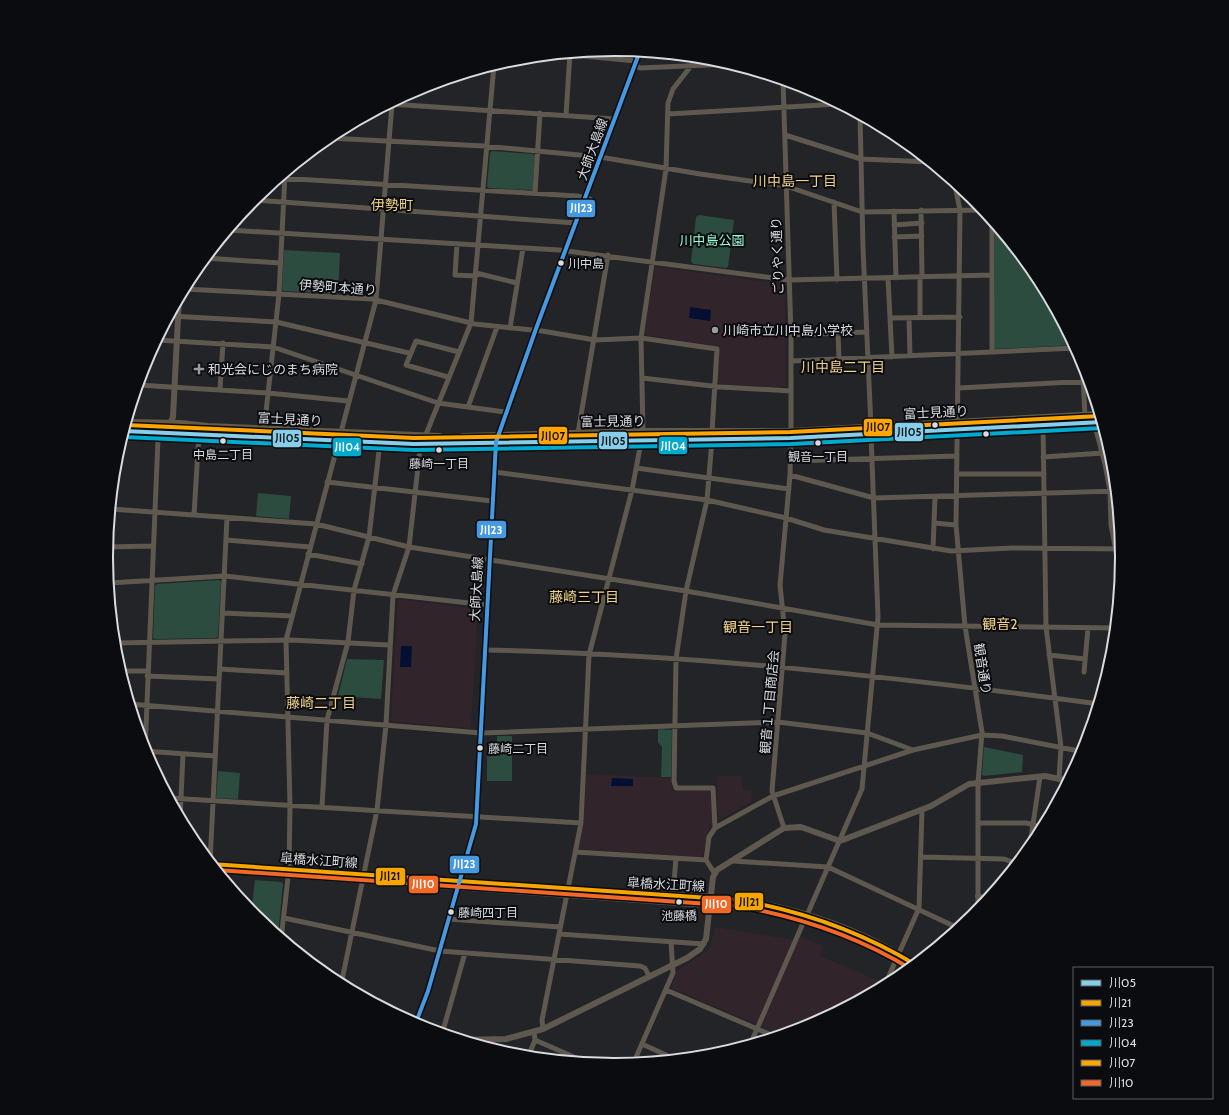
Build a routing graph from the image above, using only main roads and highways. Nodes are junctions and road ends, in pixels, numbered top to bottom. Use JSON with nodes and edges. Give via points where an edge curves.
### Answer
{"nodes":[{"id":1,"x":1096,"y":419,"type":"edge"},
{"id":2,"x":1097,"y":420,"type":"edge"},
{"id":3,"x":132,"y":423,"type":"edge"},
{"id":4,"x":958,"y":426,"type":"junction"},
{"id":5,"x":129,"y":431,"type":"edge"},
{"id":6,"x":643,"y":436,"type":"junction"},
{"id":7,"x":339,"y":437,"type":"junction"},
{"id":8,"x":497,"y":439,"type":"junction"},
{"id":9,"x":423,"y":440,"type":"junction"}],
"edges":[{"from":1,"to":4,"type":"highway","name":"富士見通り","via":[[1085,416]]},
{"from":2,"to":4,"type":"highway","name":"富士見通り"},
{"from":3,"to":7,"type":"highway","name":"富士見通り"},
{"from":4,"to":6,"type":"highway","name":"富士見通り","via":[[791,435]]},
{"from":5,"to":7,"type":"highway","name":"富士見通り"},
{"from":6,"to":8,"type":"highway","name":"富士見通り"},
{"from":6,"to":8,"type":"highway","name":"富士見通り","via":[[578,433]]},
{"from":7,"to":9,"type":"highway","name":"富士見通り"},
{"from":7,"to":9,"type":"highway","name":"富士見通り","via":[[380,442]]},
{"from":8,"to":9,"type":"highway","name":"富士見通り"}]}
